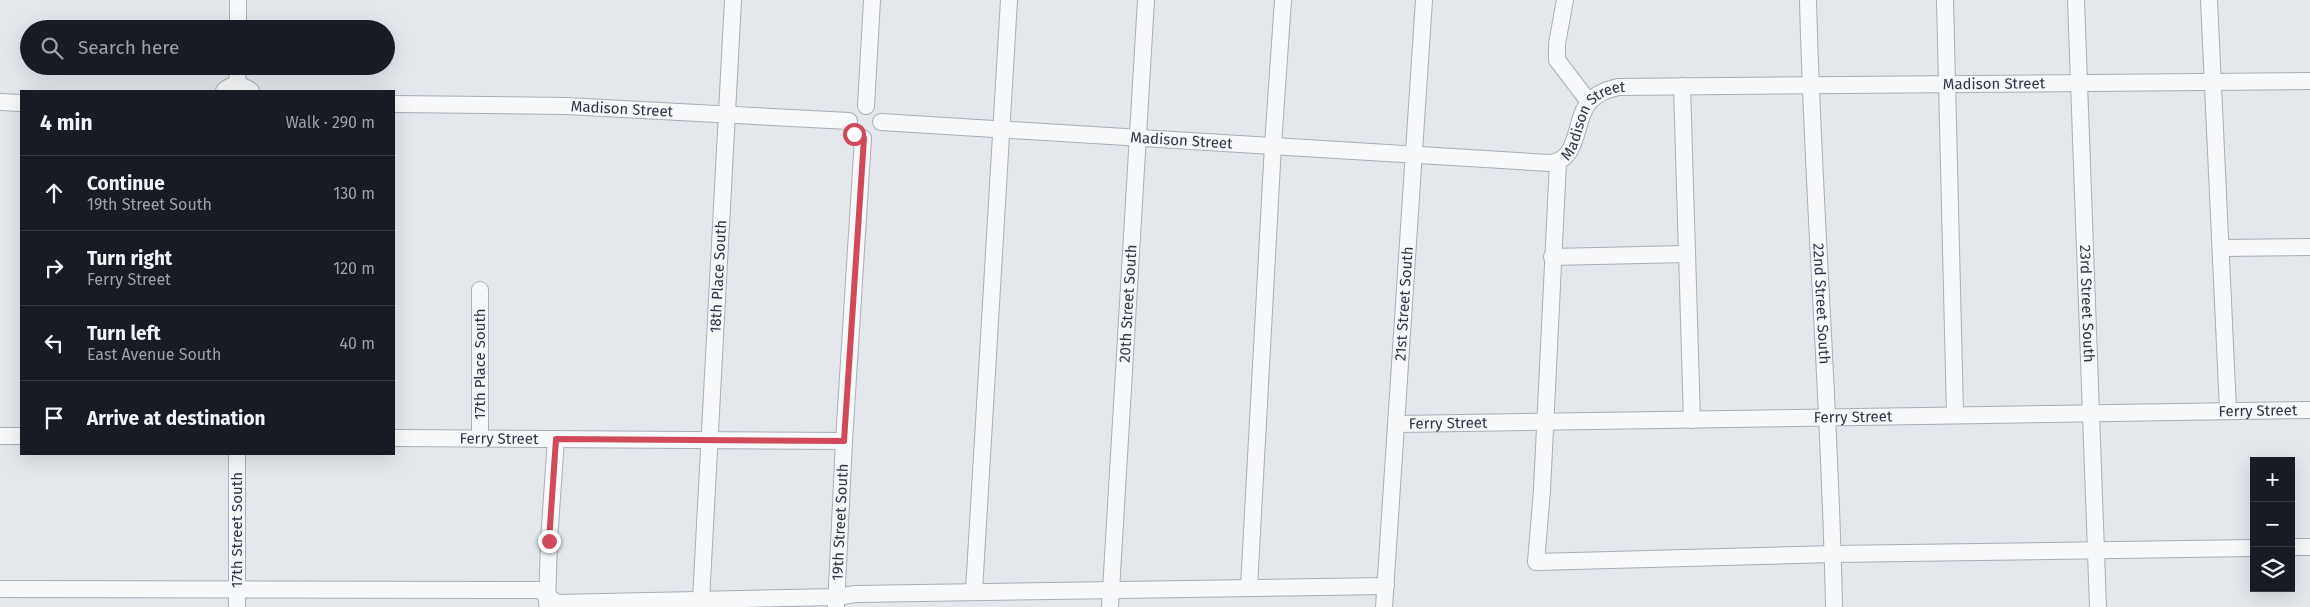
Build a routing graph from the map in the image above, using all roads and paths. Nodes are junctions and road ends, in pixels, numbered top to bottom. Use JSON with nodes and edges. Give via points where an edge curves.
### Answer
{"nodes":[{"id":1,"x":238,"y":0,"type":"edge"},
{"id":2,"x":733,"y":0,"type":"edge"},
{"id":3,"x":872,"y":0,"type":"edge"},
{"id":4,"x":1009,"y":0,"type":"edge"},
{"id":5,"x":1146,"y":0,"type":"edge"},
{"id":6,"x":1284,"y":0,"type":"edge"},
{"id":7,"x":1424,"y":0,"type":"edge"},
{"id":8,"x":1565,"y":0,"type":"edge"},
{"id":9,"x":1808,"y":0,"type":"edge"},
{"id":10,"x":1945,"y":0,"type":"edge"},
{"id":11,"x":2076,"y":0,"type":"edge"},
{"id":12,"x":2209,"y":0,"type":"edge"},
{"id":13,"x":238,"y":20,"type":"edge"},
{"id":14,"x":238,"y":75,"type":"edge"},
{"id":15,"x":2310,"y":81,"type":"edge"},
{"id":16,"x":1948,"y":84,"type":"junction"},
{"id":17,"x":2078,"y":84,"type":"junction"},
{"id":18,"x":2212,"y":84,"type":"junction"},
{"id":19,"x":1810,"y":85,"type":"junction"},
{"id":20,"x":1682,"y":86,"type":"junction"},
{"id":21,"x":237,"y":89,"type":"edge"},
{"id":22,"x":0,"y":102,"type":"edge"},
{"id":23,"x":1589,"y":102,"type":"junction"},
{"id":24,"x":20,"y":103,"type":"edge"},
{"id":25,"x":395,"y":104,"type":"edge"},
{"id":26,"x":866,"y":106,"type":"junction"},
{"id":27,"x":726,"y":114,"type":"junction"},
{"id":28,"x":849,"y":121,"type":"junction"},
{"id":29,"x":881,"y":122,"type":"junction"},
{"id":30,"x":1002,"y":130,"type":"junction"},
{"id":31,"x":1139,"y":137,"type":"junction"},
{"id":32,"x":864,"y":138,"type":"junction"},
{"id":33,"x":1273,"y":145,"type":"junction"},
{"id":34,"x":1414,"y":154,"type":"junction"},
{"id":35,"x":1558,"y":162,"type":"junction"},
{"id":36,"x":2310,"y":247,"type":"edge"},
{"id":37,"x":2221,"y":248,"type":"junction"},
{"id":38,"x":1685,"y":254,"type":"junction"},
{"id":39,"x":1552,"y":257,"type":"junction"},
{"id":40,"x":480,"y":290,"type":"dead end"},
{"id":41,"x":2228,"y":410,"type":"junction"},
{"id":42,"x":2310,"y":410,"type":"edge"},
{"id":43,"x":2090,"y":412,"type":"junction"},
{"id":44,"x":1955,"y":414,"type":"junction"},
{"id":45,"x":1828,"y":416,"type":"junction"},
{"id":46,"x":1692,"y":420,"type":"junction"},
{"id":47,"x":1545,"y":422,"type":"junction"},
{"id":48,"x":1398,"y":424,"type":"junction"},
{"id":49,"x":0,"y":436,"type":"edge"},
{"id":50,"x":20,"y":436,"type":"edge"},
{"id":51,"x":395,"y":438,"type":"edge"},
{"id":52,"x":480,"y":439,"type":"junction"},
{"id":53,"x":556,"y":439,"type":"junction"},
{"id":54,"x":710,"y":439,"type":"junction"},
{"id":55,"x":844,"y":441,"type":"junction"},
{"id":56,"x":238,"y":455,"type":"edge"},
{"id":57,"x":2295,"y":547,"type":"edge"},
{"id":58,"x":2310,"y":547,"type":"edge"},
{"id":59,"x":2250,"y":548,"type":"edge"},
{"id":60,"x":2096,"y":551,"type":"junction"},
{"id":61,"x":1833,"y":554,"type":"junction"},
{"id":62,"x":1386,"y":586,"type":"junction"},
{"id":63,"x":1249,"y":587,"type":"junction"},
{"id":64,"x":0,"y":589,"type":"edge"},
{"id":65,"x":238,"y":589,"type":"junction"},
{"id":66,"x":1111,"y":589,"type":"junction"},
{"id":67,"x":974,"y":592,"type":"junction"},
{"id":68,"x":701,"y":600,"type":"junction"},
{"id":69,"x":547,"y":602,"type":"edge"},
{"id":70,"x":837,"y":602,"type":"edge"},
{"id":71,"x":237,"y":607,"type":"edge"},
{"id":72,"x":1110,"y":607,"type":"edge"},
{"id":73,"x":1384,"y":607,"type":"edge"},
{"id":74,"x":1834,"y":607,"type":"edge"},
{"id":75,"x":2098,"y":607,"type":"edge"}],
"edges":[{"from":1,"to":13,"type":"street"},
{"from":2,"to":27,"type":"street","name":"18th Place South"},
{"from":3,"to":26,"type":"street"},
{"from":4,"to":30,"type":"street"},
{"from":5,"to":31,"type":"street","name":"20th Street South"},
{"from":6,"to":33,"type":"street"},
{"from":7,"to":34,"type":"street","name":"21st Street South"},
{"from":8,"to":23,"type":"street","via":[[1557,60]]},
{"from":9,"to":19,"type":"street","name":"22nd Street South"},
{"from":10,"to":16,"type":"street"},
{"from":11,"to":17,"type":"street","name":"23rd Street South"},
{"from":12,"to":18,"type":"street"},
{"from":14,"to":21,"type":"street"},
{"from":15,"to":18,"type":"street","name":"Madison Street"},
{"from":16,"to":17,"type":"street","name":"Madison Street"},
{"from":16,"to":19,"type":"street","name":"Madison Street"},
{"from":16,"to":44,"type":"street"},
{"from":17,"to":18,"type":"street","name":"Madison Street"},
{"from":17,"to":43,"type":"street","name":"23rd Street South"},
{"from":18,"to":37,"type":"street"},
{"from":19,"to":20,"type":"street","name":"Madison Street"},
{"from":19,"to":45,"type":"street","name":"22nd Street South"},
{"from":20,"to":23,"type":"street","name":"Madison Street","via":[[1618,87],[1601,92]]},
{"from":20,"to":38,"type":"street"},
{"from":22,"to":24,"type":"street"},
{"from":23,"to":35,"type":"street","name":"Madison Street","via":[[1569,153]]},
{"from":25,"to":27,"type":"street","name":"Madison Street","via":[[566,106]]},
{"from":26,"to":28,"type":"street","via":[[856,108]]},
{"from":26,"to":29,"type":"street","via":[[875,109]]},
{"from":27,"to":28,"type":"street","name":"Madison Street"},
{"from":27,"to":54,"type":"street","name":"18th Place South"},
{"from":28,"to":32,"type":"street","via":[[854,134]]},
{"from":29,"to":30,"type":"street","name":"Madison Street"},
{"from":29,"to":32,"type":"street","via":[[878,132]]},
{"from":30,"to":31,"type":"street","name":"Madison Street"},
{"from":30,"to":67,"type":"street"},
{"from":31,"to":33,"type":"street","name":"Madison Street"},
{"from":31,"to":66,"type":"street","name":"20th Street South"},
{"from":32,"to":55,"type":"street","name":"19th Street South"},
{"from":33,"to":34,"type":"street","name":"Madison Street"},
{"from":33,"to":63,"type":"street"},
{"from":34,"to":35,"type":"street","name":"Madison Street"},
{"from":34,"to":48,"type":"street","name":"21st Street South"},
{"from":35,"to":39,"type":"street"},
{"from":36,"to":37,"type":"street"},
{"from":37,"to":41,"type":"street"},
{"from":38,"to":39,"type":"street"},
{"from":38,"to":46,"type":"street"},
{"from":39,"to":47,"type":"street"},
{"from":40,"to":52,"type":"street","name":"17th Place South"},
{"from":41,"to":42,"type":"street","name":"Ferry Street"},
{"from":41,"to":43,"type":"street","name":"Ferry Street"},
{"from":43,"to":44,"type":"street","name":"Ferry Street"},
{"from":43,"to":60,"type":"street","name":"23rd Street South"},
{"from":44,"to":45,"type":"street","name":"Ferry Street"},
{"from":45,"to":46,"type":"street","name":"Ferry Street"},
{"from":45,"to":61,"type":"street","name":"22nd Street South"},
{"from":46,"to":47,"type":"street","name":"Ferry Street"},
{"from":47,"to":48,"type":"street","name":"Ferry Street"},
{"from":47,"to":61,"type":"street","via":[[1536,562]]},
{"from":48,"to":62,"type":"street","name":"21st Street South"},
{"from":49,"to":50,"type":"street"},
{"from":51,"to":52,"type":"street","name":"Ferry Street"},
{"from":52,"to":53,"type":"street","name":"Ferry Street"},
{"from":53,"to":54,"type":"street","name":"Ferry Street"},
{"from":53,"to":69,"type":"street"},
{"from":54,"to":55,"type":"street","name":"Ferry Street"},
{"from":54,"to":68,"type":"street","name":"18th Place South"},
{"from":55,"to":70,"type":"street","name":"19th Street South"},
{"from":56,"to":65,"type":"street","name":"17th Street South"},
{"from":57,"to":58,"type":"street"},
{"from":59,"to":60,"type":"street"},
{"from":60,"to":61,"type":"street"},
{"from":60,"to":75,"type":"street","name":"23rd Street South"},
{"from":61,"to":74,"type":"street","name":"22nd Street South"},
{"from":62,"to":63,"type":"street"},
{"from":62,"to":73,"type":"street","name":"21st Street South"},
{"from":63,"to":66,"type":"street"},
{"from":64,"to":65,"type":"street"},
{"from":65,"to":69,"type":"street","via":[[540,590]]},
{"from":65,"to":71,"type":"street","name":"17th Street South"},
{"from":66,"to":67,"type":"street"},
{"from":66,"to":72,"type":"street","name":"20th Street South"},
{"from":67,"to":70,"type":"street","via":[[855,594]]},
{"from":68,"to":69,"type":"street"},
{"from":68,"to":70,"type":"street"}]}
